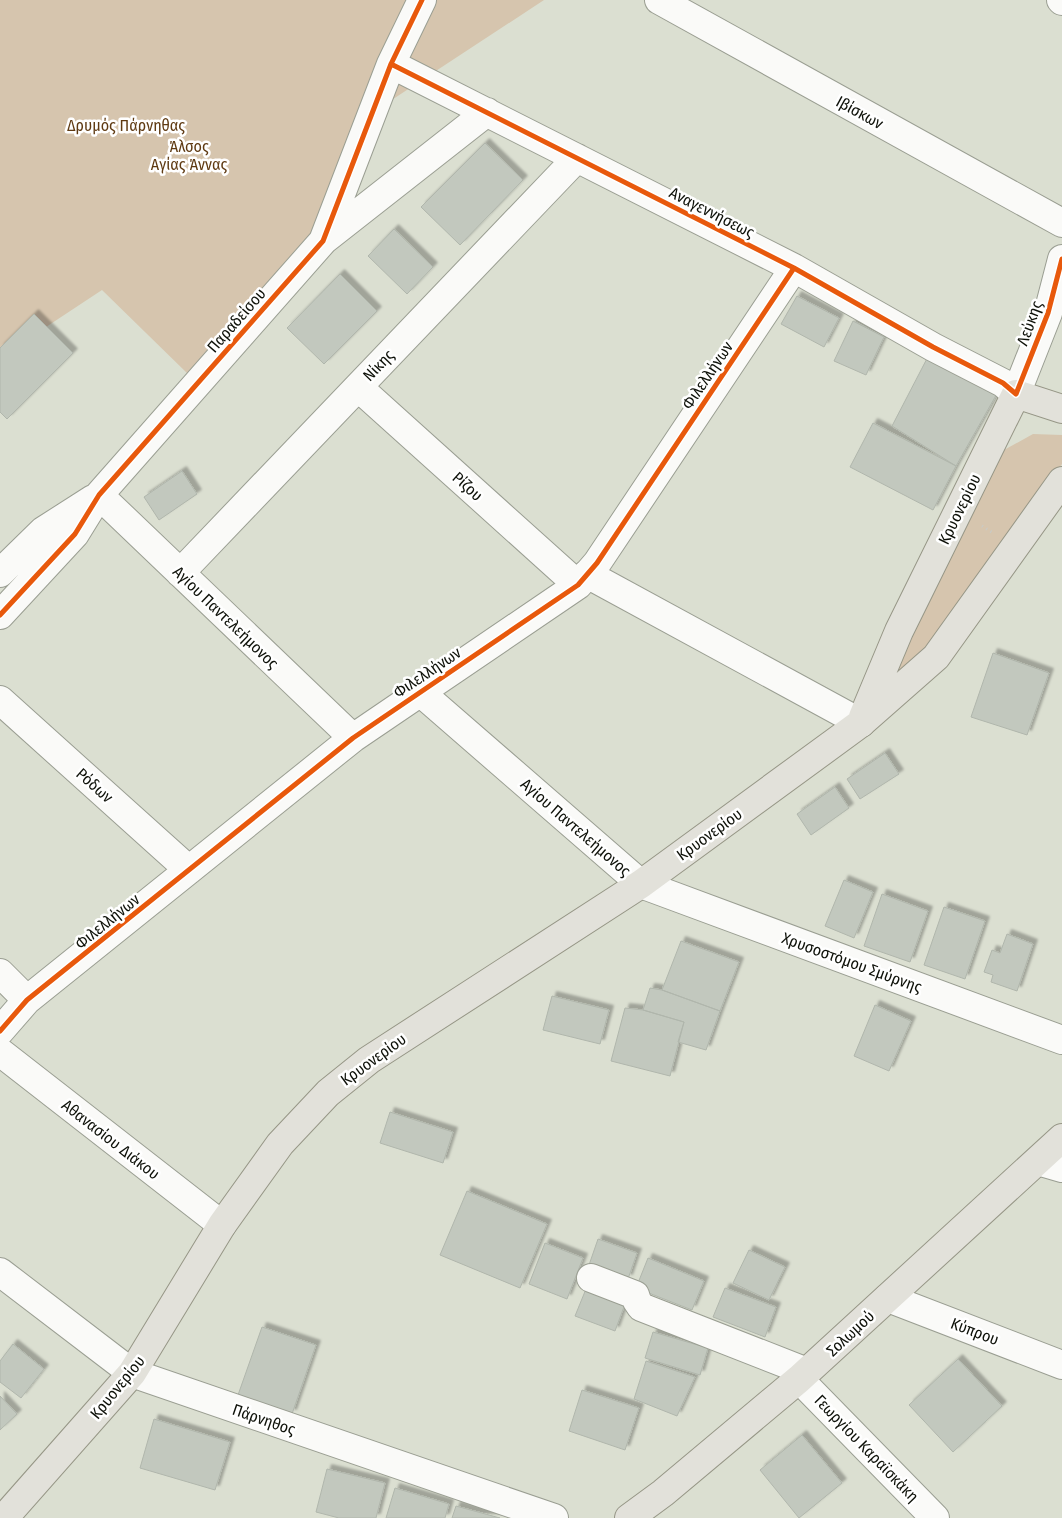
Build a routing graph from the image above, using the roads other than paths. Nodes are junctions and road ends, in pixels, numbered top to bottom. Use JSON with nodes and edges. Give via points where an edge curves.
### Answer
{"nodes":[{"id":1,"x":422,"y":0,"type":"edge"},
{"id":2,"x":659,"y":0,"type":"edge"},
{"id":3,"x":391,"y":64,"type":"junction"},
{"id":4,"x":487,"y":112,"type":"junction"},
{"id":5,"x":577,"y":158,"type":"junction"},
{"id":6,"x":1062,"y":223,"type":"edge"},
{"id":7,"x":323,"y":241,"type":"junction"},
{"id":8,"x":1062,"y":259,"type":"edge"},
{"id":9,"x":794,"y":268,"type":"junction"},
{"id":10,"x":358,"y":387,"type":"junction"},
{"id":11,"x":1016,"y":394,"type":"junction"},
{"id":12,"x":1062,"y":409,"type":"edge"},
{"id":13,"x":1062,"y":481,"type":"edge"},
{"id":14,"x":99,"y":495,"type":"junction"},
{"id":15,"x":0,"y":573,"type":"edge"},
{"id":16,"x":180,"y":573,"type":"junction"},
{"id":17,"x":582,"y":579,"type":"junction"},
{"id":18,"x":0,"y":615,"type":"edge"},
{"id":19,"x":420,"y":692,"type":"junction"},
{"id":20,"x":0,"y":700,"type":"edge"},
{"id":21,"x":861,"y":723,"type":"junction"},
{"id":22,"x":353,"y":738,"type":"junction"},
{"id":23,"x":189,"y":870,"type":"junction"},
{"id":24,"x":641,"y":884,"type":"junction"},
{"id":25,"x":0,"y":973,"type":"edge"},
{"id":26,"x":27,"y":1000,"type":"junction"},
{"id":27,"x":0,"y":1031,"type":"edge"},
{"id":28,"x":1062,"y":1040,"type":"edge"},
{"id":29,"x":0,"y":1052,"type":"edge"},
{"id":30,"x":1062,"y":1138,"type":"edge"},
{"id":31,"x":1050,"y":1165,"type":"edge"},
{"id":32,"x":222,"y":1226,"type":"junction"},
{"id":33,"x":0,"y":1272,"type":"edge"},
{"id":34,"x":591,"y":1278,"type":"dead end"},
{"id":35,"x":888,"y":1298,"type":"junction"},
{"id":36,"x":1062,"y":1365,"type":"edge"},
{"id":37,"x":132,"y":1373,"type":"junction"},
{"id":38,"x":804,"y":1375,"type":"junction"},
{"id":39,"x":4,"y":1518,"type":"edge"},
{"id":40,"x":554,"y":1518,"type":"edge"},
{"id":41,"x":629,"y":1518,"type":"edge"},
{"id":42,"x":935,"y":1518,"type":"edge"}],
"edges":[{"from":1,"to":3,"type":"street","name":"Παραδείσου"},
{"from":2,"to":6,"type":"street","name":"Ιβίσκων"},
{"from":3,"to":4,"type":"street","name":"Αναγεννήσεως"},
{"from":3,"to":7,"type":"street","name":"Παραδείσου"},
{"from":4,"to":5,"type":"street","name":"Αναγεννήσεως"},
{"from":4,"to":7,"type":"street"},
{"from":5,"to":9,"type":"street","name":"Αναγεννήσεως"},
{"from":5,"to":10,"type":"street","name":"Νίκης"},
{"from":7,"to":14,"type":"street","name":"Παραδείσου"},
{"from":8,"to":11,"type":"street","name":"Λεύκης","via":[[1048,313]]},
{"from":9,"to":11,"type":"street","name":"Αναγεννήσεως","via":[[1003,383]]},
{"from":9,"to":17,"type":"street","name":"Φιλελλήνων","via":[[597,563]]},
{"from":10,"to":16,"type":"street","name":"Νίκης"},
{"from":10,"to":17,"type":"street","name":"Ρίζου"},
{"from":11,"to":12,"type":"main road"},
{"from":11,"to":21,"type":"main road","name":"Κρυονερίου","via":[[899,631]]},
{"from":13,"to":21,"type":"main road","name":"Κρυονερίου","via":[[936,657]]},
{"from":14,"to":15,"type":"street","name":"Παραδείσου","via":[[42,531]]},
{"from":14,"to":16,"type":"street","name":"Αγίου Παντελεήμονος"},
{"from":14,"to":18,"type":"street","name":"Παραδείσου","via":[[75,534]]},
{"from":16,"to":22,"type":"street","name":"Αγίου Παντελεήμονος"},
{"from":17,"to":19,"type":"street","name":"Φιλελλήνων"},
{"from":17,"to":21,"type":"street","name":"Ρίζου"},
{"from":19,"to":22,"type":"street","name":"Φιλελλήνων"},
{"from":19,"to":24,"type":"street","name":"Αγίου Παντελεήμονος"},
{"from":20,"to":23,"type":"street","name":"Ρόδων"},
{"from":21,"to":24,"type":"main road","name":"Κρυονερίου"},
{"from":22,"to":23,"type":"street","name":"Φιλελλήνων"},
{"from":23,"to":26,"type":"street","name":"Φιλελλήνων"},
{"from":24,"to":28,"type":"street","name":"Χρυσοστόμου Σμύρνης"},
{"from":24,"to":32,"type":"main road","name":"Κρυονερίου","via":[[369,1060],[334,1087],[280,1144]]},
{"from":25,"to":26,"type":"street"},
{"from":26,"to":27,"type":"street","name":"Φιλελλήνων"},
{"from":29,"to":32,"type":"street","name":"Αθανασίου Διάκου"},
{"from":30,"to":31,"type":"main road","name":"Σολωμού"},
{"from":31,"to":35,"type":"main road","name":"Σολωμού"},
{"from":32,"to":37,"type":"main road","name":"Κρυονερίου"},
{"from":33,"to":37,"type":"street","name":"Πάρνηθος"},
{"from":34,"to":38,"type":"street","via":[[635,1294],[641,1307]]},
{"from":35,"to":36,"type":"street","name":"Κύπρου"},
{"from":35,"to":38,"type":"main road","name":"Σολωμού"},
{"from":37,"to":39,"type":"main road","name":"Κρυονερίου"},
{"from":37,"to":40,"type":"street","name":"Πάρνηθος"},
{"from":38,"to":41,"type":"main road","name":"Σολωμού"},
{"from":38,"to":42,"type":"street","name":"Γεωργίου Καραϊσκάκη"}]}
